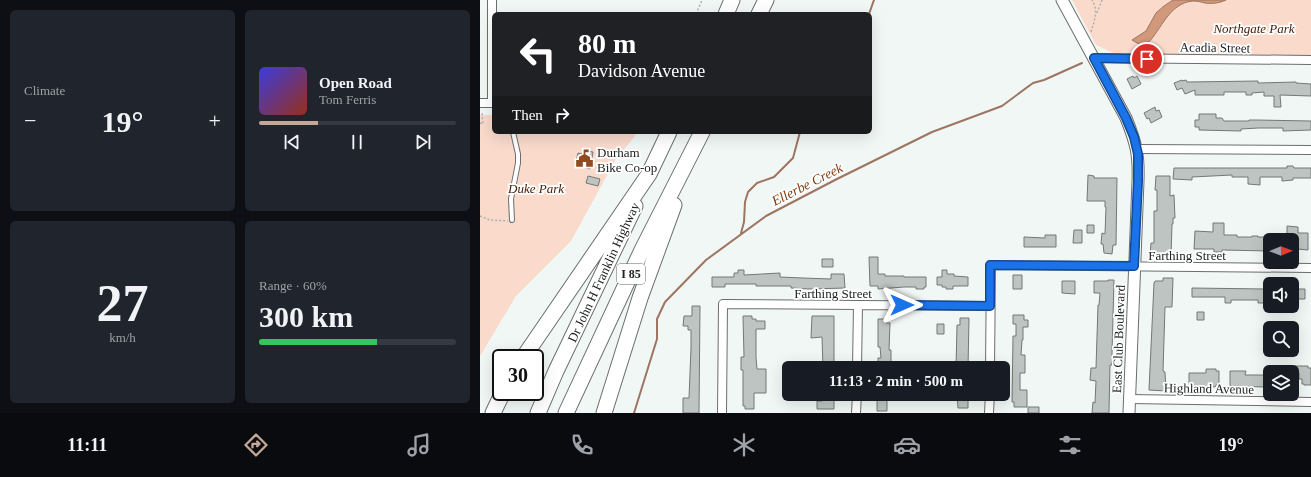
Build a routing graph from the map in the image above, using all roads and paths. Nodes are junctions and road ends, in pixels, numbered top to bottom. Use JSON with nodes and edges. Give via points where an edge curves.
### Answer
{"nodes":[{"id":1,"x":492,"y":0,"type":"edge"},
{"id":2,"x":702,"y":0,"type":"edge"},
{"id":3,"x":732,"y":0,"type":"edge"},
{"id":4,"x":766,"y":0,"type":"edge"},
{"id":5,"x":1062,"y":0,"type":"edge"},
{"id":6,"x":1092,"y":0,"type":"edge"},
{"id":7,"x":1102,"y":0,"type":"edge"},
{"id":8,"x":492,"y":12,"type":"edge"},
{"id":9,"x":697,"y":12,"type":"edge"},
{"id":10,"x":727,"y":12,"type":"edge"},
{"id":11,"x":760,"y":12,"type":"edge"},
{"id":12,"x":1096,"y":17,"type":"junction"},
{"id":13,"x":1091,"y":32,"type":"dead end"},
{"id":14,"x":1094,"y":58,"type":"junction"},
{"id":15,"x":1311,"y":60,"type":"edge"},
{"id":16,"x":480,"y":103,"type":"edge"},
{"id":17,"x":492,"y":103,"type":"edge"},
{"id":18,"x":482,"y":113,"type":"dead end"},
{"id":19,"x":480,"y":123,"type":"edge"},
{"id":20,"x":513,"y":134,"type":"edge"},
{"id":21,"x":668,"y":134,"type":"edge"},
{"id":22,"x":701,"y":135,"type":"edge"},
{"id":23,"x":1137,"y":149,"type":"junction"},
{"id":24,"x":1311,"y":150,"type":"edge"},
{"id":25,"x":649,"y":174,"type":"junction"},
{"id":26,"x":480,"y":216,"type":"edge"},
{"id":27,"x":512,"y":220,"type":"joint"},
{"id":28,"x":1134,"y":266,"type":"junction"},
{"id":29,"x":1311,"y":268,"type":"edge"},
{"id":30,"x":858,"y":305,"type":"junction"},
{"id":31,"x":990,"y":306,"type":"junction"},
{"id":32,"x":529,"y":349,"type":"edge"},
{"id":33,"x":857,"y":361,"type":"edge"},
{"id":34,"x":990,"y":361,"type":"edge"},
{"id":35,"x":1130,"y":399,"type":"junction"},
{"id":36,"x":499,"y":401,"type":"edge"},
{"id":37,"x":857,"y":401,"type":"edge"},
{"id":38,"x":990,"y":401,"type":"edge"},
{"id":39,"x":1311,"y":402,"type":"edge"},
{"id":40,"x":493,"y":413,"type":"edge"},
{"id":41,"x":538,"y":413,"type":"edge"},
{"id":42,"x":566,"y":413,"type":"edge"},
{"id":43,"x":604,"y":413,"type":"edge"},
{"id":44,"x":722,"y":413,"type":"edge"},
{"id":45,"x":856,"y":413,"type":"edge"},
{"id":46,"x":989,"y":413,"type":"edge"},
{"id":47,"x":1129,"y":413,"type":"edge"}],
"edges":[{"from":1,"to":8,"type":"street"},
{"from":2,"to":9,"type":"path"},
{"from":3,"to":10,"type":"highway"},
{"from":4,"to":11,"type":"highway"},
{"from":5,"to":14,"type":"street","name":"East Club Boulevard"},
{"from":6,"to":12,"type":"path"},
{"from":7,"to":12,"type":"path"},
{"from":12,"to":13,"type":"path"},
{"from":14,"to":15,"type":"street","name":"Acadia Street"},
{"from":14,"to":23,"type":"street","name":"East Club Boulevard","via":[[1126,118]]},
{"from":16,"to":17,"type":"street"},
{"from":18,"to":19,"type":"path","via":[[483,124]]},
{"from":20,"to":27,"type":"lane","via":[[518,163],[510,199]]},
{"from":21,"to":25,"type":"highway","number":"I 85"},
{"from":22,"to":42,"type":"highway","name":"Dr John H Franklin Highway","number":"I 85","via":[[642,250]]},
{"from":22,"to":43,"type":"highway","via":[[640,298]]},
{"from":23,"to":24,"type":"street"},
{"from":23,"to":28,"type":"street","name":"East Club Boulevard","via":[[1139,161]]},
{"from":25,"to":32,"type":"highway"},
{"from":25,"to":41,"type":"highway","name":"Dr John H Franklin Highway","number":"I 85"},
{"from":26,"to":27,"type":"path","via":[[490,220]]},
{"from":28,"to":29,"type":"street","name":"Farthing Street"},
{"from":28,"to":31,"type":"street","name":"Farthing Street","via":[[990,265]]},
{"from":28,"to":35,"type":"street","name":"East Club Boulevard"},
{"from":30,"to":31,"type":"street","name":"Farthing Street"},
{"from":30,"to":33,"type":"street"},
{"from":30,"to":44,"type":"street","name":"Farthing Street","via":[[723,304]]},
{"from":31,"to":34,"type":"street"},
{"from":35,"to":39,"type":"street","name":"Highland Avenue"},
{"from":35,"to":47,"type":"street","name":"East Club Boulevard"},
{"from":36,"to":40,"type":"highway"},
{"from":37,"to":45,"type":"street"},
{"from":38,"to":46,"type":"street"}]}
